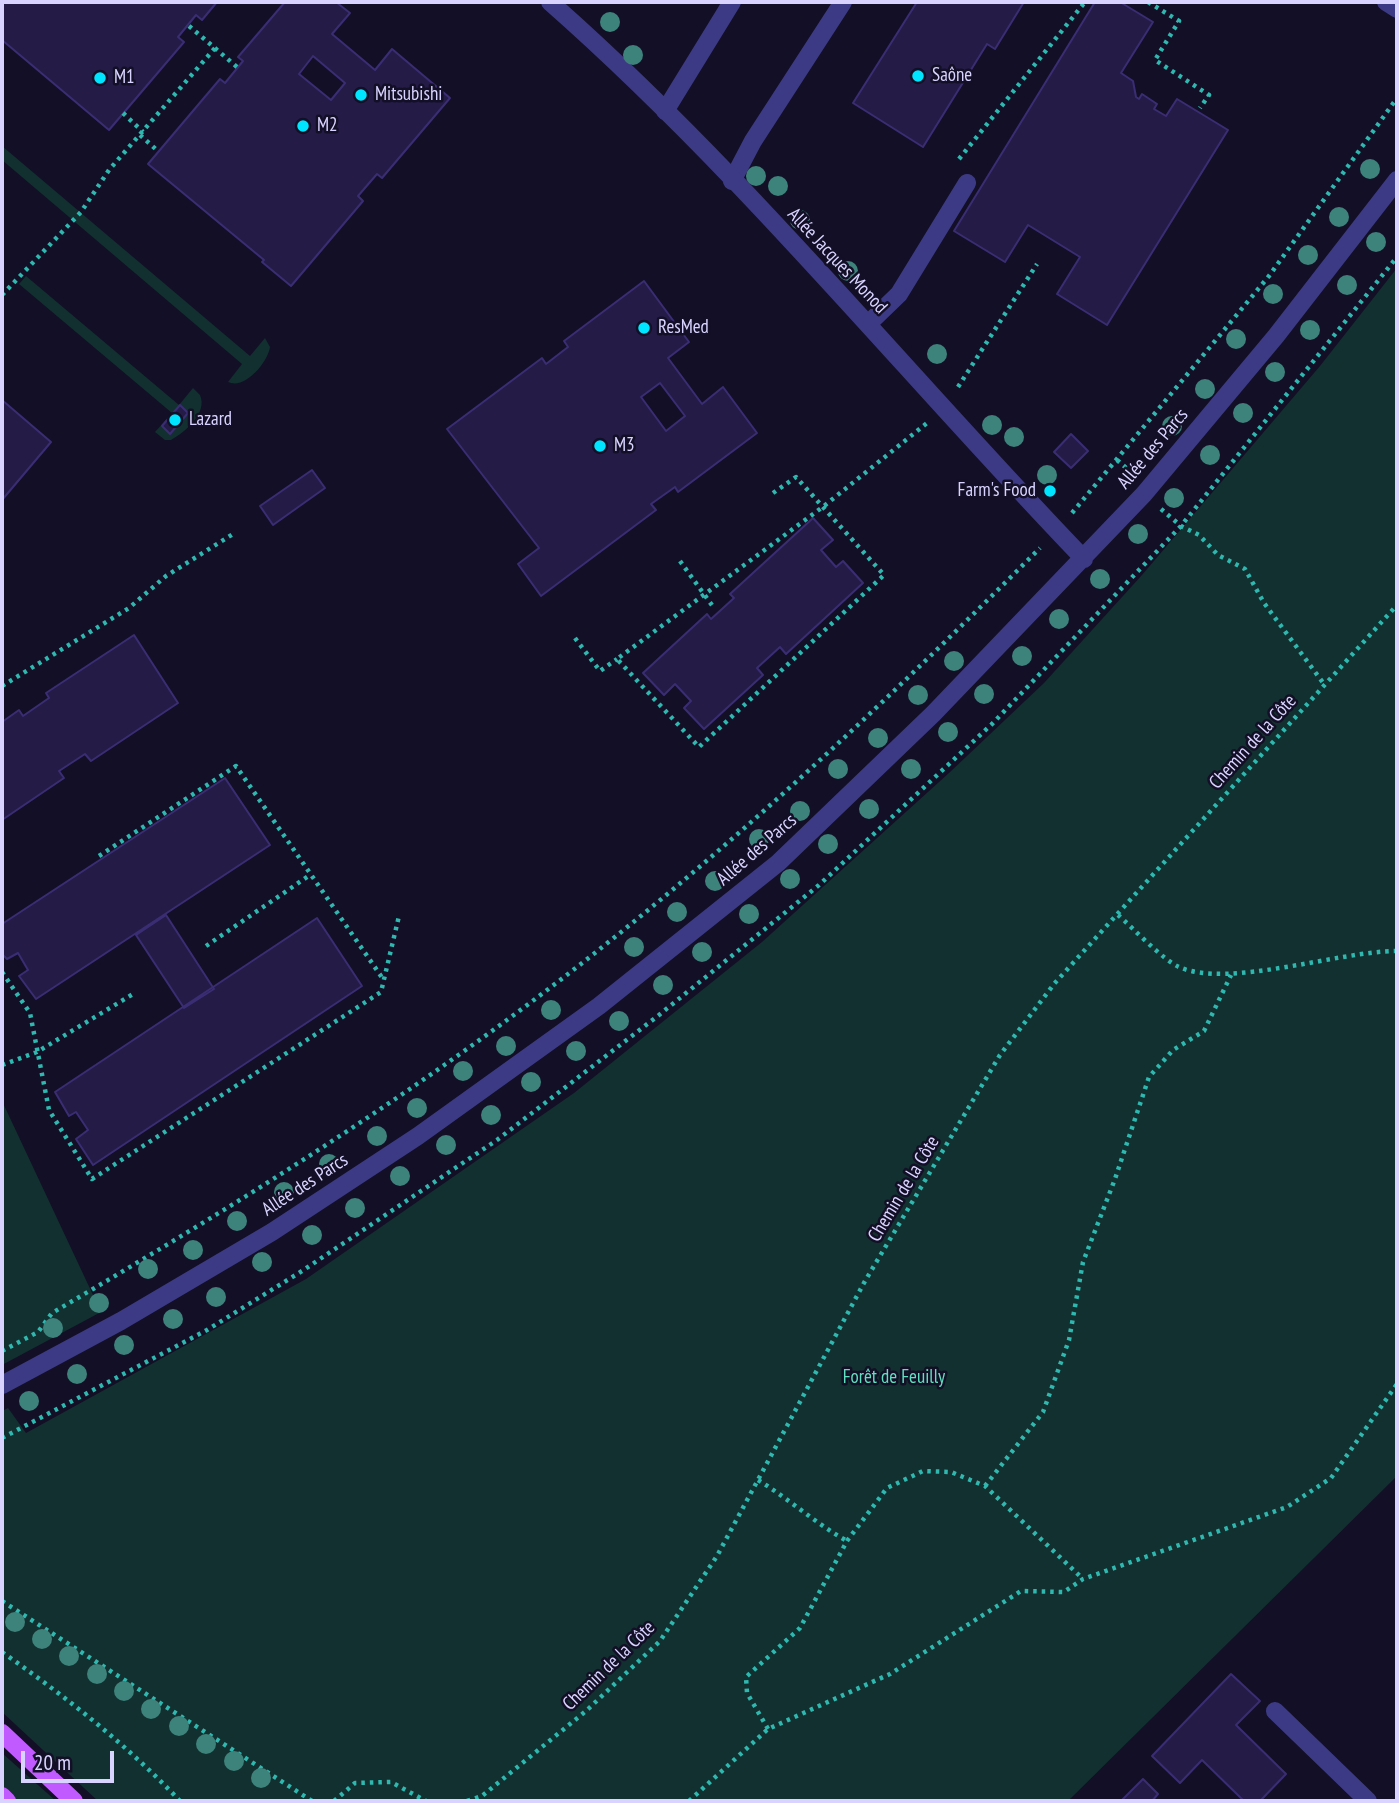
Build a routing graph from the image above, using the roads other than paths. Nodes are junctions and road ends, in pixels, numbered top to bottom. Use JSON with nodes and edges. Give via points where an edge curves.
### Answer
{"nodes":[{"id":1,"x":550,"y":2,"type":"edge"},
{"id":2,"x":732,"y":2,"type":"edge"},
{"id":3,"x":843,"y":2,"type":"edge"},
{"id":4,"x":1386,"y":2,"type":"edge"},
{"id":5,"x":1397,"y":9,"type":"edge"},
{"id":6,"x":665,"y":111,"type":"junction"},
{"id":7,"x":1397,"y":180,"type":"edge"},
{"id":8,"x":732,"y":181,"type":"junction"},
{"id":9,"x":967,"y":183,"type":"dead end"},
{"id":10,"x":868,"y":324,"type":"junction"},
{"id":11,"x":1084,"y":559,"type":"junction"},
{"id":12,"x":2,"y":1385,"type":"edge"},
{"id":13,"x":1275,"y":1711,"type":"dead end"},
{"id":14,"x":2,"y":1733,"type":"edge"},
{"id":15,"x":2,"y":1796,"type":"edge"},
{"id":16,"x":7,"y":1801,"type":"edge"},
{"id":17,"x":74,"y":1801,"type":"edge"},
{"id":18,"x":1368,"y":1801,"type":"edge"}],
"edges":[{"from":1,"to":6,"type":"street","name":"Allée Jacques Monod"},
{"from":2,"to":6,"type":"street"},
{"from":3,"to":8,"type":"street","via":[[752,141]]},
{"from":4,"to":5,"type":"street"},
{"from":6,"to":8,"type":"street","name":"Allée Jacques Monod"},
{"from":7,"to":11,"type":"street","name":"Allée des Parcs","via":[[1276,336]]},
{"from":8,"to":10,"type":"street","name":"Allée Jacques Monod"},
{"from":9,"to":10,"type":"street","via":[[899,294]]},
{"from":10,"to":11,"type":"street","name":"Allée Jacques Monod"},
{"from":11,"to":12,"type":"street","name":"Allée des Parcs","via":[[933,714],[778,863],[599,1006],[418,1136],[272,1232]]},
{"from":13,"to":18,"type":"street"},
{"from":14,"to":17,"type":"main road"},
{"from":15,"to":16,"type":"main road"}]}
